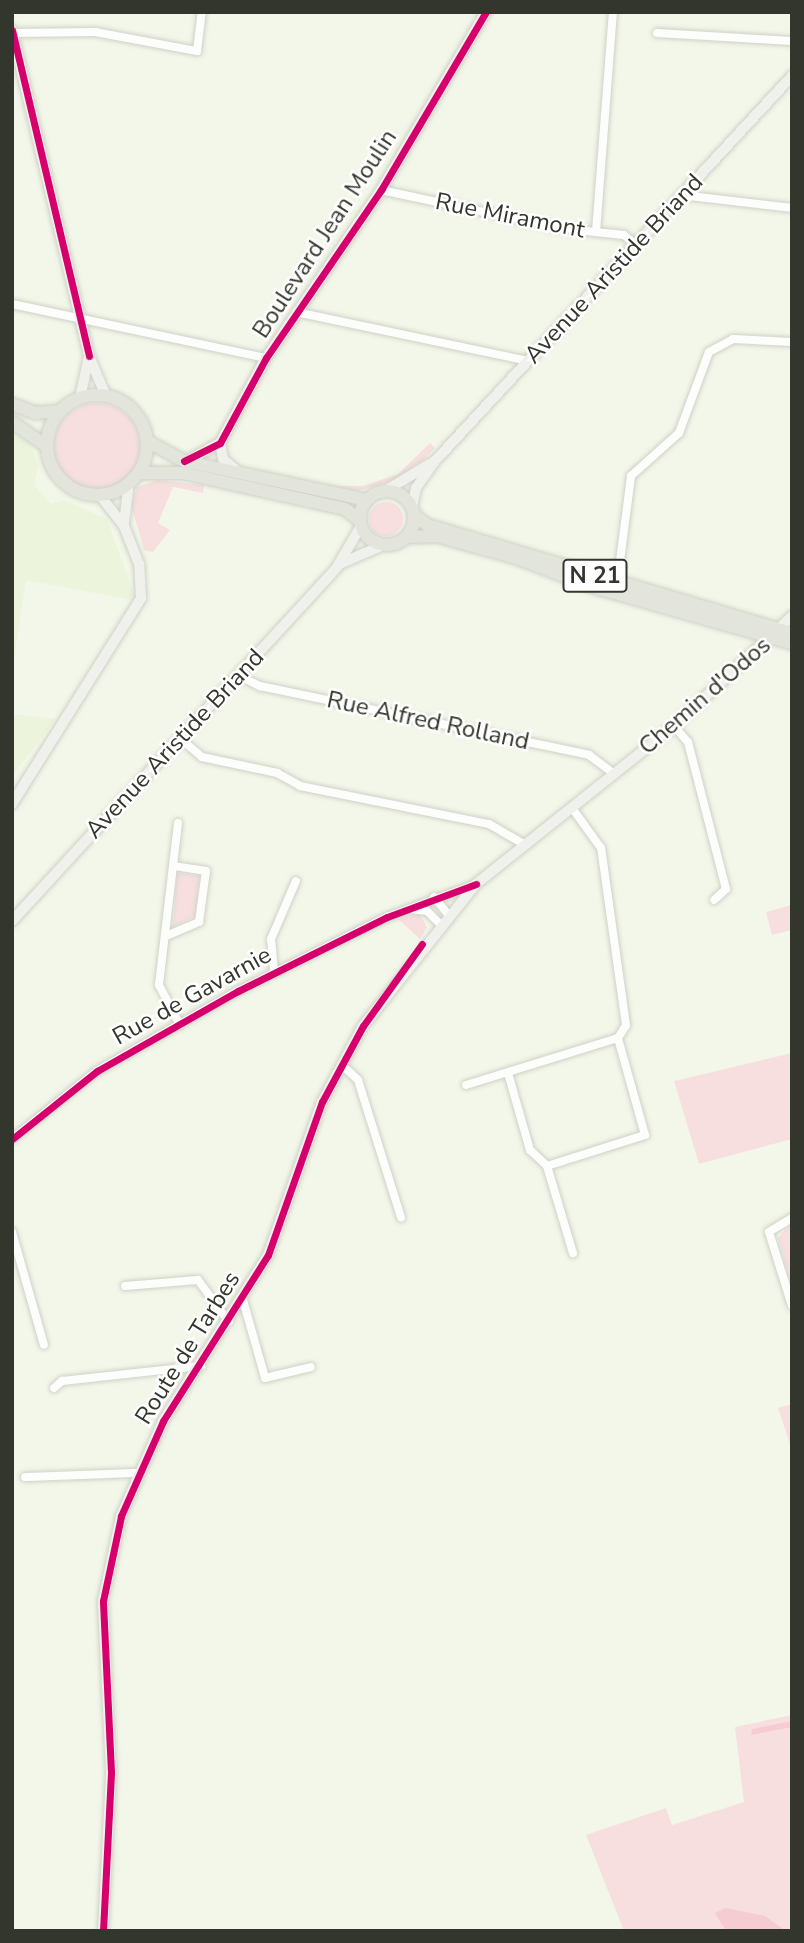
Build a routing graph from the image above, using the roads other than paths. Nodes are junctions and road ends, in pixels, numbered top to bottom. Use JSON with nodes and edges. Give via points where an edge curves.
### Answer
{"nodes":[{"id":1,"x":202,"y":12,"type":"edge"},
{"id":2,"x":486,"y":12,"type":"edge"},
{"id":3,"x":613,"y":12,"type":"edge"},
{"id":4,"x":12,"y":32,"type":"edge"},
{"id":5,"x":657,"y":33,"type":"dead end"},
{"id":6,"x":792,"y":41,"type":"edge"},
{"id":7,"x":792,"y":76,"type":"edge"},
{"id":8,"x":381,"y":190,"type":"junction"},
{"id":9,"x":681,"y":195,"type":"junction"},
{"id":10,"x":792,"y":208,"type":"edge"},
{"id":11,"x":596,"y":232,"type":"junction"},
{"id":12,"x":636,"y":245,"type":"junction"},
{"id":13,"x":12,"y":304,"type":"edge"},
{"id":14,"x":296,"y":312,"type":"junction"},
{"id":15,"x":80,"y":318,"type":"junction"},
{"id":16,"x":792,"y":342,"type":"edge"},
{"id":17,"x":89,"y":356,"type":"junction"},
{"id":18,"x":266,"y":358,"type":"junction"},
{"id":19,"x":528,"y":361,"type":"junction"},
{"id":20,"x":106,"y":396,"type":"junction"},
{"id":21,"x":80,"y":398,"type":"junction"},
{"id":22,"x":12,"y":404,"type":"edge"},
{"id":23,"x":59,"y":411,"type":"junction"},
{"id":24,"x":12,"y":422,"type":"edge"},
{"id":25,"x":147,"y":441,"type":"junction"},
{"id":26,"x":220,"y":443,"type":"junction"},
{"id":27,"x":46,"y":446,"type":"junction"},
{"id":28,"x":184,"y":461,"type":"junction"},
{"id":29,"x":435,"y":461,"type":"junction"},
{"id":30,"x":139,"y":472,"type":"junction"},
{"id":31,"x":243,"y":476,"type":"junction"},
{"id":32,"x":130,"y":484,"type":"junction"},
{"id":33,"x":385,"y":491,"type":"junction"},
{"id":34,"x":100,"y":495,"type":"junction"},
{"id":35,"x":366,"y":500,"type":"junction"},
{"id":36,"x":413,"y":512,"type":"junction"},
{"id":37,"x":360,"y":523,"type":"junction"},
{"id":38,"x":124,"y":526,"type":"junction"},
{"id":39,"x":407,"y":537,"type":"junction"},
{"id":40,"x":383,"y":545,"type":"junction"},
{"id":41,"x":337,"y":567,"type":"junction"},
{"id":42,"x":617,"y":584,"type":"junction"},
{"id":43,"x":792,"y":616,"type":"edge"},
{"id":44,"x":781,"y":634,"type":"edge"},
{"id":45,"x":792,"y":643,"type":"edge"},
{"id":46,"x":238,"y":675,"type":"junction"},
{"id":47,"x":674,"y":726,"type":"junction"},
{"id":48,"x":180,"y":738,"type":"junction"},
{"id":49,"x":614,"y":774,"type":"junction"},
{"id":50,"x":12,"y":804,"type":"edge"},
{"id":51,"x":572,"y":808,"type":"junction"},
{"id":52,"x":178,"y":823,"type":"dead end"},
{"id":53,"x":523,"y":844,"type":"junction"},
{"id":54,"x":173,"y":866,"type":"junction"},
{"id":55,"x":296,"y":881,"type":"dead end"},
{"id":56,"x":476,"y":884,"type":"junction"},
{"id":57,"x":434,"y":897,"type":"junction"},
{"id":58,"x":714,"y":900,"type":"dead end"},
{"id":59,"x":405,"y":909,"type":"junction"},
{"id":60,"x":448,"y":914,"type":"junction"},
{"id":61,"x":12,"y":921,"type":"edge"},
{"id":62,"x":439,"y":923,"type":"junction"},
{"id":63,"x":166,"y":936,"type":"junction"},
{"id":64,"x":274,"y":972,"type":"junction"},
{"id":65,"x":180,"y":1025,"type":"junction"},
{"id":66,"x":618,"y":1038,"type":"junction"},
{"id":67,"x":342,"y":1065,"type":"junction"},
{"id":68,"x":508,"y":1073,"type":"junction"},
{"id":69,"x":466,"y":1086,"type":"dead end"},
{"id":70,"x":12,"y":1139,"type":"edge"},
{"id":71,"x":547,"y":1167,"type":"junction"},
{"id":72,"x":401,"y":1217,"type":"dead end"},
{"id":73,"x":792,"y":1218,"type":"edge"},
{"id":74,"x":12,"y":1232,"type":"edge"},
{"id":75,"x":572,"y":1253,"type":"dead end"},
{"id":76,"x":125,"y":1286,"type":"dead end"},
{"id":77,"x":243,"y":1300,"type":"junction"},
{"id":78,"x":792,"y":1306,"type":"edge"},
{"id":79,"x":229,"y":1322,"type":"junction"},
{"id":80,"x":44,"y":1345,"type":"dead end"},
{"id":81,"x":201,"y":1366,"type":"junction"},
{"id":82,"x":311,"y":1367,"type":"dead end"},
{"id":83,"x":54,"y":1388,"type":"dead end"},
{"id":84,"x":136,"y":1473,"type":"junction"},
{"id":85,"x":25,"y":1477,"type":"dead end"},
{"id":86,"x":103,"y":1931,"type":"edge"}],
"edges":[{"from":1,"to":4,"type":"street","via":[[197,51],[95,32]]},
{"from":2,"to":8,"type":"street","name":"Boulevard Jean Moulin"},
{"from":3,"to":11,"type":"street"},
{"from":4,"to":15,"type":"street"},
{"from":5,"to":6,"type":"street"},
{"from":7,"to":9,"type":"street","name":"Avenue Aristide Briand"},
{"from":8,"to":11,"type":"street","name":"Rue Miramont"},
{"from":8,"to":14,"type":"street","name":"Boulevard Jean Moulin"},
{"from":9,"to":10,"type":"street"},
{"from":9,"to":12,"type":"street","name":"Avenue Aristide Briand"},
{"from":11,"to":12,"type":"street","name":"Rue Miramont","via":[[624,235]]},
{"from":12,"to":19,"type":"street","name":"Avenue Aristide Briand"},
{"from":13,"to":15,"type":"street"},
{"from":14,"to":18,"type":"street","name":"Boulevard Jean Moulin"},
{"from":14,"to":19,"type":"street"},
{"from":15,"to":17,"type":"street"},
{"from":15,"to":18,"type":"street"},
{"from":16,"to":42,"type":"street","via":[[733,339],[709,352],[679,433],[631,476]]},
{"from":17,"to":20,"type":"street"},
{"from":17,"to":21,"type":"street"},
{"from":18,"to":26,"type":"street","name":"Boulevard Jean Moulin"},
{"from":19,"to":29,"type":"street","name":"Avenue Aristide Briand"},
{"from":20,"to":21,"type":"main road"},
{"from":20,"to":25,"type":"main road","via":[[134,412]]},
{"from":21,"to":23,"type":"main road"},
{"from":22,"to":23,"type":"main road","via":[[36,413]]},
{"from":23,"to":27,"type":"main road"},
{"from":24,"to":27,"type":"main road"},
{"from":25,"to":28,"type":"main road"},
{"from":25,"to":30,"type":"main road"},
{"from":26,"to":28,"type":"street"},
{"from":26,"to":31,"type":"street","via":[[223,458]]},
{"from":27,"to":34,"type":"main road","via":[[61,481]]},
{"from":28,"to":31,"type":"main road"},
{"from":29,"to":33,"type":"street","name":"Avenue Aristide Briand"},
{"from":29,"to":36,"type":"street","name":"Avenue Aristide Briand"},
{"from":30,"to":32,"type":"main road"},
{"from":30,"to":37,"type":"main road","via":[[183,473],[345,509]]},
{"from":31,"to":35,"type":"main road"},
{"from":32,"to":34,"type":"main road"},
{"from":32,"to":38,"type":"street"},
{"from":33,"to":35,"type":"main road"},
{"from":33,"to":36,"type":"main road","via":[[405,497]]},
{"from":34,"to":38,"type":"street"},
{"from":35,"to":37,"type":"main road"},
{"from":36,"to":39,"type":"main road"},
{"from":36,"to":42,"type":"main road","number":"N 21","via":[[427,525]]},
{"from":37,"to":40,"type":"main road"},
{"from":37,"to":41,"type":"street","name":"Avenue Aristide Briand"},
{"from":38,"to":50,"type":"street","via":[[143,574],[141,598]]},
{"from":39,"to":40,"type":"main road"},
{"from":39,"to":44,"type":"main road","number":"N 21","via":[[437,536],[514,557],[590,586]]},
{"from":40,"to":41,"type":"street","name":"Avenue Aristide Briand","via":[[363,549]]},
{"from":41,"to":46,"type":"street","name":"Avenue Aristide Briand"},
{"from":42,"to":44,"type":"main road","number":"N 21"},
{"from":43,"to":44,"type":"street","name":"Chemin d'Odos"},
{"from":44,"to":45,"type":"main road","number":"N 21"},
{"from":44,"to":47,"type":"street","name":"Chemin d'Odos"},
{"from":46,"to":48,"type":"street","name":"Avenue Aristide Briand"},
{"from":46,"to":49,"type":"street","name":"Rue Alfred Rolland","via":[[260,686],[589,755]]},
{"from":47,"to":49,"type":"street","name":"Chemin d'Odos"},
{"from":47,"to":58,"type":"street","via":[[688,742],[726,889]]},
{"from":48,"to":53,"type":"street","via":[[202,757],[277,773],[300,786],[489,824]]},
{"from":48,"to":61,"type":"street","name":"Avenue Aristide Briand"},
{"from":49,"to":51,"type":"street","name":"Chemin d'Odos"},
{"from":51,"to":53,"type":"street","name":"Chemin d'Odos"},
{"from":51,"to":66,"type":"street","via":[[601,848],[628,1014]]},
{"from":52,"to":54,"type":"street"},
{"from":53,"to":56,"type":"street","name":"Route de Tarbes"},
{"from":54,"to":63,"type":"street"},
{"from":54,"to":63,"type":"street","via":[[206,871],[199,922]]},
{"from":55,"to":64,"type":"street","via":[[271,939]]},
{"from":56,"to":57,"type":"street","name":"Rue de Gavarnie"},
{"from":56,"to":60,"type":"street","name":"Route de Tarbes"},
{"from":57,"to":59,"type":"street","name":"Rue de Gavarnie"},
{"from":57,"to":60,"type":"street"},
{"from":59,"to":62,"type":"street","via":[[427,911]]},
{"from":59,"to":64,"type":"street","name":"Rue de Gavarnie"},
{"from":60,"to":62,"type":"street","name":"Route de Tarbes"},
{"from":62,"to":67,"type":"street","name":"Route de Tarbes"},
{"from":63,"to":65,"type":"street","via":[[159,985]]},
{"from":64,"to":65,"type":"street","name":"Rue de Gavarnie"},
{"from":65,"to":70,"type":"street","name":"Rue de Gavarnie","via":[[97,1071]]},
{"from":66,"to":68,"type":"street"},
{"from":66,"to":71,"type":"street","via":[[645,1135]]},
{"from":67,"to":72,"type":"street","via":[[358,1080]]},
{"from":67,"to":77,"type":"street","name":"Route de Tarbes","via":[[268,1255]]},
{"from":68,"to":69,"type":"street"},
{"from":68,"to":71,"type":"street","via":[[530,1150]]},
{"from":71,"to":75,"type":"street"},
{"from":73,"to":78,"type":"street","via":[[769,1232]]},
{"from":74,"to":80,"type":"street"},
{"from":76,"to":79,"type":"street","via":[[198,1280]]},
{"from":77,"to":79,"type":"street","name":"Route de Tarbes"},
{"from":77,"to":82,"type":"street","via":[[265,1378]]},
{"from":79,"to":81,"type":"street","name":"Route de Tarbes"},
{"from":81,"to":83,"type":"street","via":[[62,1381]]},
{"from":81,"to":84,"type":"street","name":"Route de Tarbes"},
{"from":84,"to":85,"type":"street"},
{"from":84,"to":86,"type":"street","name":"Route de Tarbes","via":[[103,1601],[111,1772]]}]}
